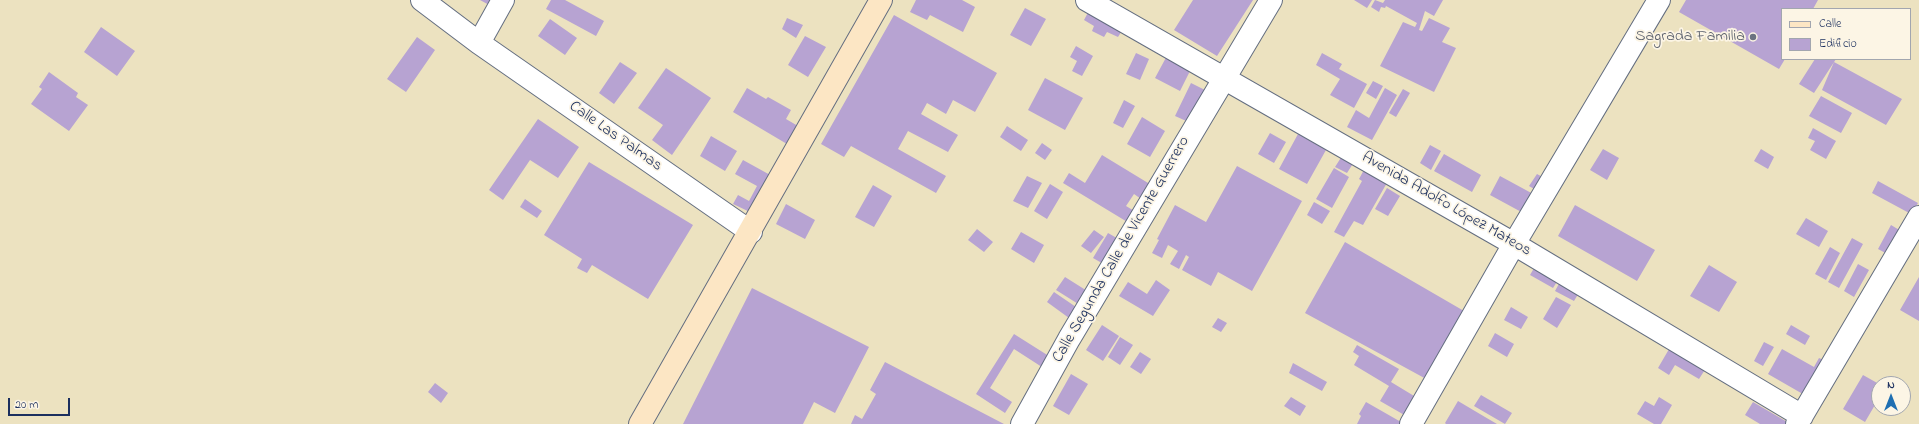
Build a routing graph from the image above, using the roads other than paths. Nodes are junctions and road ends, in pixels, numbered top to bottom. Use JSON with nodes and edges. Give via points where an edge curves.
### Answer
{"nodes":[{"id":1,"x":422,"y":0,"type":"edge"},
{"id":2,"x":503,"y":0,"type":"edge"},
{"id":3,"x":881,"y":0,"type":"edge"},
{"id":4,"x":1086,"y":0,"type":"edge"},
{"id":5,"x":1271,"y":0,"type":"edge"},
{"id":6,"x":1659,"y":0,"type":"edge"},
{"id":7,"x":479,"y":43,"type":"junction"},
{"id":8,"x":1224,"y":77,"type":"junction"},
{"id":9,"x":1919,"y":217,"type":"edge"},
{"id":10,"x":751,"y":232,"type":"junction"},
{"id":11,"x":1514,"y":244,"type":"junction"},
{"id":12,"x":1800,"y":420,"type":"edge"},
{"id":13,"x":640,"y":424,"type":"edge"},
{"id":14,"x":1022,"y":424,"type":"edge"},
{"id":15,"x":1411,"y":424,"type":"edge"}],
"edges":[{"from":1,"to":7,"type":"street","name":"Calle Las Palmas"},
{"from":2,"to":7,"type":"street"},
{"from":3,"to":10,"type":"street"},
{"from":4,"to":8,"type":"street","name":"Avenida Adolfo López Mateos"},
{"from":5,"to":8,"type":"street","name":"Calle Segunda Calle de Vicente Guerrero"},
{"from":6,"to":11,"type":"street"},
{"from":7,"to":10,"type":"street","name":"Calle Las Palmas"},
{"from":8,"to":11,"type":"street","name":"Avenida Adolfo López Mateos"},
{"from":8,"to":14,"type":"street","name":"Calle Segunda Calle de Vicente Guerrero","via":[[1069,339]]},
{"from":9,"to":12,"type":"street"},
{"from":10,"to":13,"type":"street"},
{"from":11,"to":12,"type":"street","name":"Avenida Adolfo López Mateos"},
{"from":11,"to":15,"type":"street"}]}
